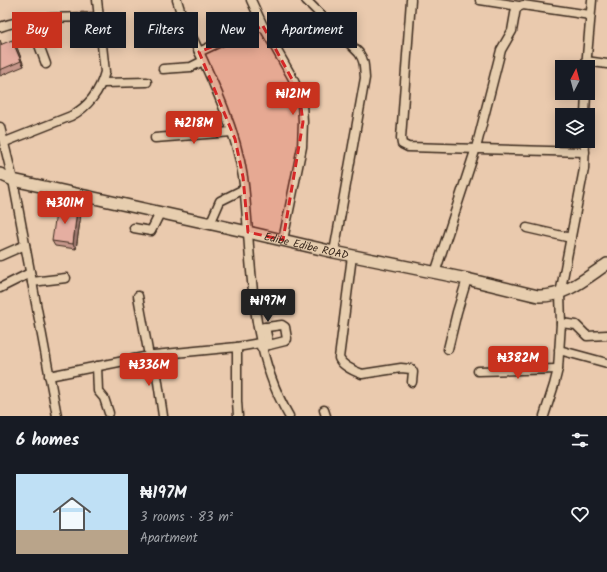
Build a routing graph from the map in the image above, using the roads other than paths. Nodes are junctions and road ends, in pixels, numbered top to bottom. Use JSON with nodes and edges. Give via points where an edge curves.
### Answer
{"nodes":[{"id":1,"x":96,"y":0,"type":"edge"},
{"id":2,"x":177,"y":0,"type":"edge"},
{"id":3,"x":251,"y":0,"type":"edge"},
{"id":4,"x":306,"y":0,"type":"edge"},
{"id":5,"x":411,"y":0,"type":"edge"},
{"id":6,"x":480,"y":0,"type":"edge"},
{"id":7,"x":592,"y":0,"type":"edge"},
{"id":8,"x":519,"y":6,"type":"junction"},
{"id":9,"x":98,"y":12,"type":"edge"},
{"id":10,"x":590,"y":15,"type":"junction"},
{"id":11,"x":12,"y":24,"type":"edge"},
{"id":12,"x":263,"y":26,"type":"junction"},
{"id":13,"x":0,"y":27,"type":"edge"},
{"id":14,"x":40,"y":48,"type":"edge"},
{"id":15,"x":102,"y":48,"type":"edge"},
{"id":16,"x":199,"y":52,"type":"junction"},
{"id":17,"x":586,"y":60,"type":"edge"},
{"id":18,"x":203,"y":61,"type":"junction"},
{"id":19,"x":46,"y":64,"type":"dead end"},
{"id":20,"x":595,"y":64,"type":"edge"},
{"id":21,"x":607,"y":64,"type":"edge"},
{"id":22,"x":164,"y":70,"type":"dead end"},
{"id":23,"x":147,"y":82,"type":"dead end"},
{"id":24,"x":103,"y":83,"type":"junction"},
{"id":25,"x":0,"y":127,"type":"edge"},
{"id":26,"x":232,"y":132,"type":"junction"},
{"id":27,"x":155,"y":138,"type":"dead end"},
{"id":28,"x":4,"y":142,"type":"junction"},
{"id":29,"x":476,"y":148,"type":"junction"},
{"id":30,"x":585,"y":148,"type":"edge"},
{"id":31,"x":585,"y":152,"type":"junction"},
{"id":32,"x":0,"y":174,"type":"edge"},
{"id":33,"x":13,"y":180,"type":"junction"},
{"id":34,"x":244,"y":189,"type":"junction"},
{"id":35,"x":160,"y":213,"type":"junction"},
{"id":36,"x":210,"y":224,"type":"junction"},
{"id":37,"x":134,"y":228,"type":"dead end"},
{"id":38,"x":527,"y":228,"type":"dead end"},
{"id":39,"x":248,"y":232,"type":"junction"},
{"id":40,"x":571,"y":238,"type":"junction"},
{"id":41,"x":283,"y":240,"type":"junction"},
{"id":42,"x":25,"y":245,"type":"junction"},
{"id":43,"x":334,"y":252,"type":"junction"},
{"id":44,"x":0,"y":256,"type":"edge"},
{"id":45,"x":352,"y":256,"type":"junction"},
{"id":46,"x":607,"y":264,"type":"edge"},
{"id":47,"x":30,"y":273,"type":"junction"},
{"id":48,"x":435,"y":273,"type":"junction"},
{"id":49,"x":66,"y":278,"type":"dead end"},
{"id":50,"x":467,"y":279,"type":"junction"},
{"id":51,"x":32,"y":282,"type":"junction"},
{"id":52,"x":0,"y":288,"type":"edge"},
{"id":53,"x":560,"y":294,"type":"junction"},
{"id":54,"x":138,"y":296,"type":"dead end"},
{"id":55,"x":561,"y":323,"type":"junction"},
{"id":56,"x":262,"y":328,"type":"junction"},
{"id":57,"x":607,"y":335,"type":"edge"},
{"id":58,"x":264,"y":345,"type":"junction"},
{"id":59,"x":237,"y":347,"type":"junction"},
{"id":60,"x":448,"y":349,"type":"dead end"},
{"id":61,"x":559,"y":350,"type":"junction"},
{"id":62,"x":151,"y":355,"type":"junction"},
{"id":63,"x":607,"y":363,"type":"edge"},
{"id":64,"x":97,"y":366,"type":"junction"},
{"id":65,"x":558,"y":369,"type":"junction"},
{"id":66,"x":478,"y":371,"type":"dead end"},
{"id":67,"x":49,"y":376,"type":"junction"},
{"id":68,"x":412,"y":382,"type":"dead end"},
{"id":69,"x":109,"y":413,"type":"dead end"},
{"id":70,"x":57,"y":416,"type":"edge"},
{"id":71,"x":163,"y":416,"type":"edge"},
{"id":72,"x":238,"y":416,"type":"edge"},
{"id":73,"x":289,"y":416,"type":"edge"},
{"id":74,"x":544,"y":416,"type":"edge"}],
"edges":[{"from":1,"to":9,"type":"street"},
{"from":2,"to":16,"type":"street"},
{"from":3,"to":12,"type":"street"},
{"from":4,"to":43,"type":"street","via":[[359,53],[364,64],[365,78]]},
{"from":5,"to":29,"type":"street","via":[[402,144],[408,147]]},
{"from":6,"to":8,"type":"street"},
{"from":7,"to":10,"type":"street"},
{"from":8,"to":10,"type":"street"},
{"from":8,"to":29,"type":"street","via":[[516,8],[511,33],[501,50]]},
{"from":10,"to":17,"type":"street"},
{"from":11,"to":13,"type":"street"},
{"from":12,"to":16,"type":"street"},
{"from":12,"to":41,"type":"street","via":[[292,77],[302,103],[302,147]]},
{"from":14,"to":19,"type":"street"},
{"from":15,"to":24,"type":"street","via":[[105,72]]},
{"from":16,"to":18,"type":"street"},
{"from":18,"to":22,"type":"street","via":[[190,67]]},
{"from":18,"to":26,"type":"street"},
{"from":20,"to":21,"type":"street"},
{"from":23,"to":24,"type":"street"},
{"from":24,"to":28,"type":"street","via":[[92,100],[80,111]]},
{"from":25,"to":28,"type":"street"},
{"from":26,"to":27,"type":"street"},
{"from":26,"to":34,"type":"street"},
{"from":28,"to":33,"type":"street"},
{"from":29,"to":31,"type":"street"},
{"from":29,"to":48,"type":"street"},
{"from":30,"to":31,"type":"street"},
{"from":31,"to":40,"type":"street"},
{"from":32,"to":33,"type":"main road","name":"Edibe Edibe ROAD"},
{"from":33,"to":35,"type":"main road","name":"Edibe Edibe ROAD"},
{"from":33,"to":42,"type":"street"},
{"from":34,"to":36,"type":"street","via":[[220,201]]},
{"from":34,"to":39,"type":"street"},
{"from":35,"to":36,"type":"main road","name":"Edibe Edibe ROAD"},
{"from":35,"to":37,"type":"street","via":[[151,231]]},
{"from":36,"to":39,"type":"main road","name":"Edibe Edibe ROAD"},
{"from":38,"to":40,"type":"street"},
{"from":39,"to":41,"type":"main road","name":"Edibe Edibe ROAD"},
{"from":39,"to":56,"type":"street"},
{"from":40,"to":53,"type":"street"},
{"from":41,"to":43,"type":"main road","name":"Edibe Edibe ROAD"},
{"from":42,"to":44,"type":"street"},
{"from":42,"to":47,"type":"street"},
{"from":43,"to":45,"type":"main road","name":"Edibe Edibe ROAD"},
{"from":45,"to":48,"type":"main road","name":"Edibe Edibe ROAD"},
{"from":45,"to":68,"type":"street","via":[[340,362],[362,374],[401,368],[411,369]]},
{"from":46,"to":53,"type":"main road","name":"Edibe Edibe ROAD"},
{"from":47,"to":51,"type":"street"},
{"from":47,"to":52,"type":"street"},
{"from":48,"to":50,"type":"main road","name":"Edibe Edibe ROAD"},
{"from":49,"to":51,"type":"street"},
{"from":50,"to":53,"type":"main road","name":"Edibe Edibe ROAD","via":[[538,296]]},
{"from":50,"to":60,"type":"street"},
{"from":51,"to":67,"type":"street"},
{"from":53,"to":55,"type":"street"},
{"from":54,"to":62,"type":"street"},
{"from":55,"to":57,"type":"street","via":[[576,325],[587,336]]},
{"from":55,"to":61,"type":"street"},
{"from":56,"to":58,"type":"street"},
{"from":56,"to":58,"type":"street","via":[[282,325],[285,327],[287,339]]},
{"from":58,"to":59,"type":"street"},
{"from":58,"to":73,"type":"street","via":[[274,386]]},
{"from":59,"to":62,"type":"street"},
{"from":59,"to":72,"type":"street"},
{"from":61,"to":63,"type":"street"},
{"from":61,"to":65,"type":"street"},
{"from":62,"to":64,"type":"street"},
{"from":62,"to":71,"type":"street"},
{"from":64,"to":67,"type":"street"},
{"from":64,"to":69,"type":"street","via":[[98,391],[104,398]]},
{"from":65,"to":66,"type":"street"},
{"from":65,"to":74,"type":"street"},
{"from":67,"to":70,"type":"street"}]}
